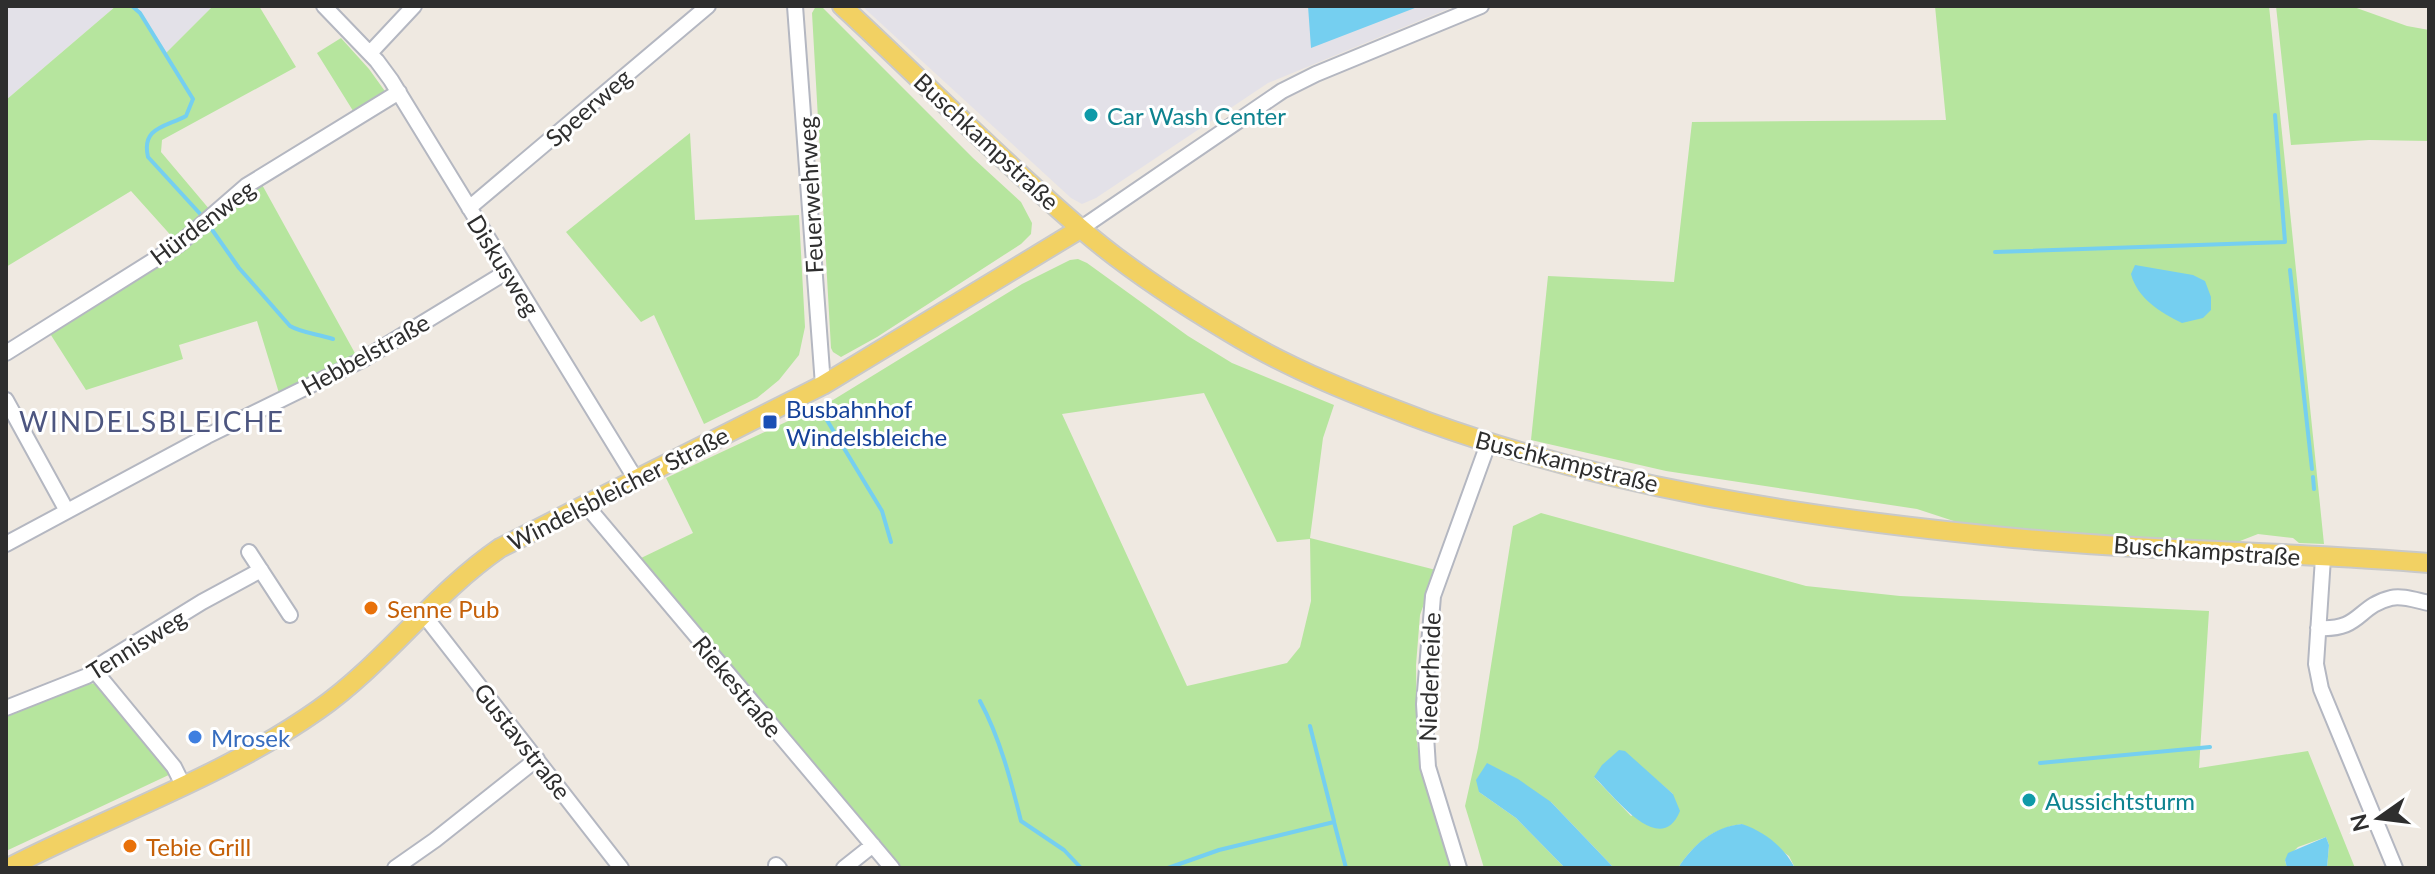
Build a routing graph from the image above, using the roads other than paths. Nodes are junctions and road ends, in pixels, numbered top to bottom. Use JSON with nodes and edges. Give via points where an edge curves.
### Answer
{"nodes":[{"id":1,"x":324,"y":6,"type":"edge"},
{"id":2,"x":414,"y":6,"type":"edge"},
{"id":3,"x":708,"y":6,"type":"edge"},
{"id":4,"x":795,"y":6,"type":"edge"},
{"id":5,"x":842,"y":6,"type":"edge"},
{"id":6,"x":1481,"y":6,"type":"edge"},
{"id":7,"x":370,"y":53,"type":"junction"},
{"id":8,"x":399,"y":92,"type":"junction"},
{"id":9,"x":469,"y":208,"type":"junction"},
{"id":10,"x":1080,"y":229,"type":"junction"},
{"id":11,"x":508,"y":271,"type":"junction"},
{"id":12,"x":6,"y":353,"type":"edge"},
{"id":13,"x":823,"y":385,"type":"junction"},
{"id":14,"x":6,"y":400,"type":"edge"},
{"id":15,"x":1488,"y":444,"type":"junction"},
{"id":16,"x":635,"y":478,"type":"junction"},
{"id":17,"x":585,"y":504,"type":"junction"},
{"id":18,"x":67,"y":511,"type":"junction"},
{"id":19,"x":6,"y":544,"type":"edge"},
{"id":20,"x":249,"y":552,"type":"dead end"},
{"id":21,"x":2323,"y":558,"type":"junction"},
{"id":22,"x":2429,"y":563,"type":"edge"},
{"id":23,"x":261,"y":570,"type":"junction"},
{"id":24,"x":2429,"y":603,"type":"edge"},
{"id":25,"x":290,"y":615,"type":"dead end"},
{"id":26,"x":424,"y":615,"type":"junction"},
{"id":27,"x":2318,"y":628,"type":"junction"},
{"id":28,"x":94,"y":670,"type":"junction"},
{"id":29,"x":6,"y":708,"type":"edge"},
{"id":30,"x":537,"y":759,"type":"junction"},
{"id":31,"x":183,"y":785,"type":"junction"},
{"id":32,"x":873,"y":845,"type":"junction"},
{"id":33,"x":8,"y":868,"type":"edge"},
{"id":34,"x":395,"y":868,"type":"edge"},
{"id":35,"x":621,"y":868,"type":"edge"},
{"id":36,"x":844,"y":868,"type":"edge"},
{"id":37,"x":892,"y":868,"type":"edge"},
{"id":38,"x":1459,"y":868,"type":"edge"},
{"id":39,"x":2395,"y":868,"type":"edge"}],
"edges":[{"from":1,"to":7,"type":"street","name":"Diskusweg"},
{"from":2,"to":7,"type":"street"},
{"from":3,"to":9,"type":"street","name":"Speerweg"},
{"from":4,"to":13,"type":"street","name":"Feuerwehrweg"},
{"from":5,"to":10,"type":"main road","name":"Buschkampstraße"},
{"from":6,"to":10,"type":"street","via":[[1282,91]]},
{"from":7,"to":8,"type":"street","name":"Diskusweg"},
{"from":8,"to":9,"type":"street","name":"Diskusweg"},
{"from":8,"to":12,"type":"street","name":"Hürdenweg","via":[[246,186],[178,245]]},
{"from":9,"to":11,"type":"street","name":"Diskusweg"},
{"from":10,"to":13,"type":"main road","name":"Windelsbleicher Straße"},
{"from":10,"to":15,"type":"main road","name":"Buschkampstraße","via":[[1194,311],[1266,353],[1372,401]]},
{"from":11,"to":16,"type":"street","name":"Diskusweg"},
{"from":11,"to":18,"type":"street","name":"Hebbelstraße","via":[[362,360]]},
{"from":13,"to":16,"type":"main road","name":"Windelsbleicher Straße"},
{"from":14,"to":18,"type":"street"},
{"from":15,"to":21,"type":"main road","name":"Buschkampstraße","via":[[1591,472],[1827,515],[1986,536]]},
{"from":15,"to":38,"type":"street","name":"Niederheide","via":[[1433,596],[1424,704],[1428,767]]},
{"from":16,"to":17,"type":"main road","name":"Windelsbleicher Straße"},
{"from":17,"to":26,"type":"main road","name":"Windelsbleicher Straße","via":[[491,554]]},
{"from":17,"to":32,"type":"street","name":"Riekestraße"},
{"from":18,"to":19,"type":"street","name":"Hebbelstraße"},
{"from":20,"to":23,"type":"street"},
{"from":21,"to":22,"type":"main road","name":"Buschkampstraße"},
{"from":21,"to":27,"type":"street"},
{"from":23,"to":25,"type":"street"},
{"from":23,"to":28,"type":"street","name":"Tennisweg"},
{"from":24,"to":27,"type":"street","via":[[2394,597],[2369,607],[2353,623]]},
{"from":26,"to":30,"type":"street","name":"Gustavstraße"},
{"from":26,"to":31,"type":"main road","name":"Windelsbleicher Straße","via":[[319,710],[248,754]]},
{"from":27,"to":39,"type":"street","via":[[2321,689]]},
{"from":28,"to":29,"type":"street","name":"Tennisweg"},
{"from":28,"to":31,"type":"street"},
{"from":30,"to":34,"type":"street"},
{"from":30,"to":35,"type":"street","name":"Gustavstraße"},
{"from":31,"to":33,"type":"main road","name":"Windelsbleicher Straße"},
{"from":32,"to":36,"type":"street"},
{"from":32,"to":37,"type":"street","name":"Riekestraße"}]}
